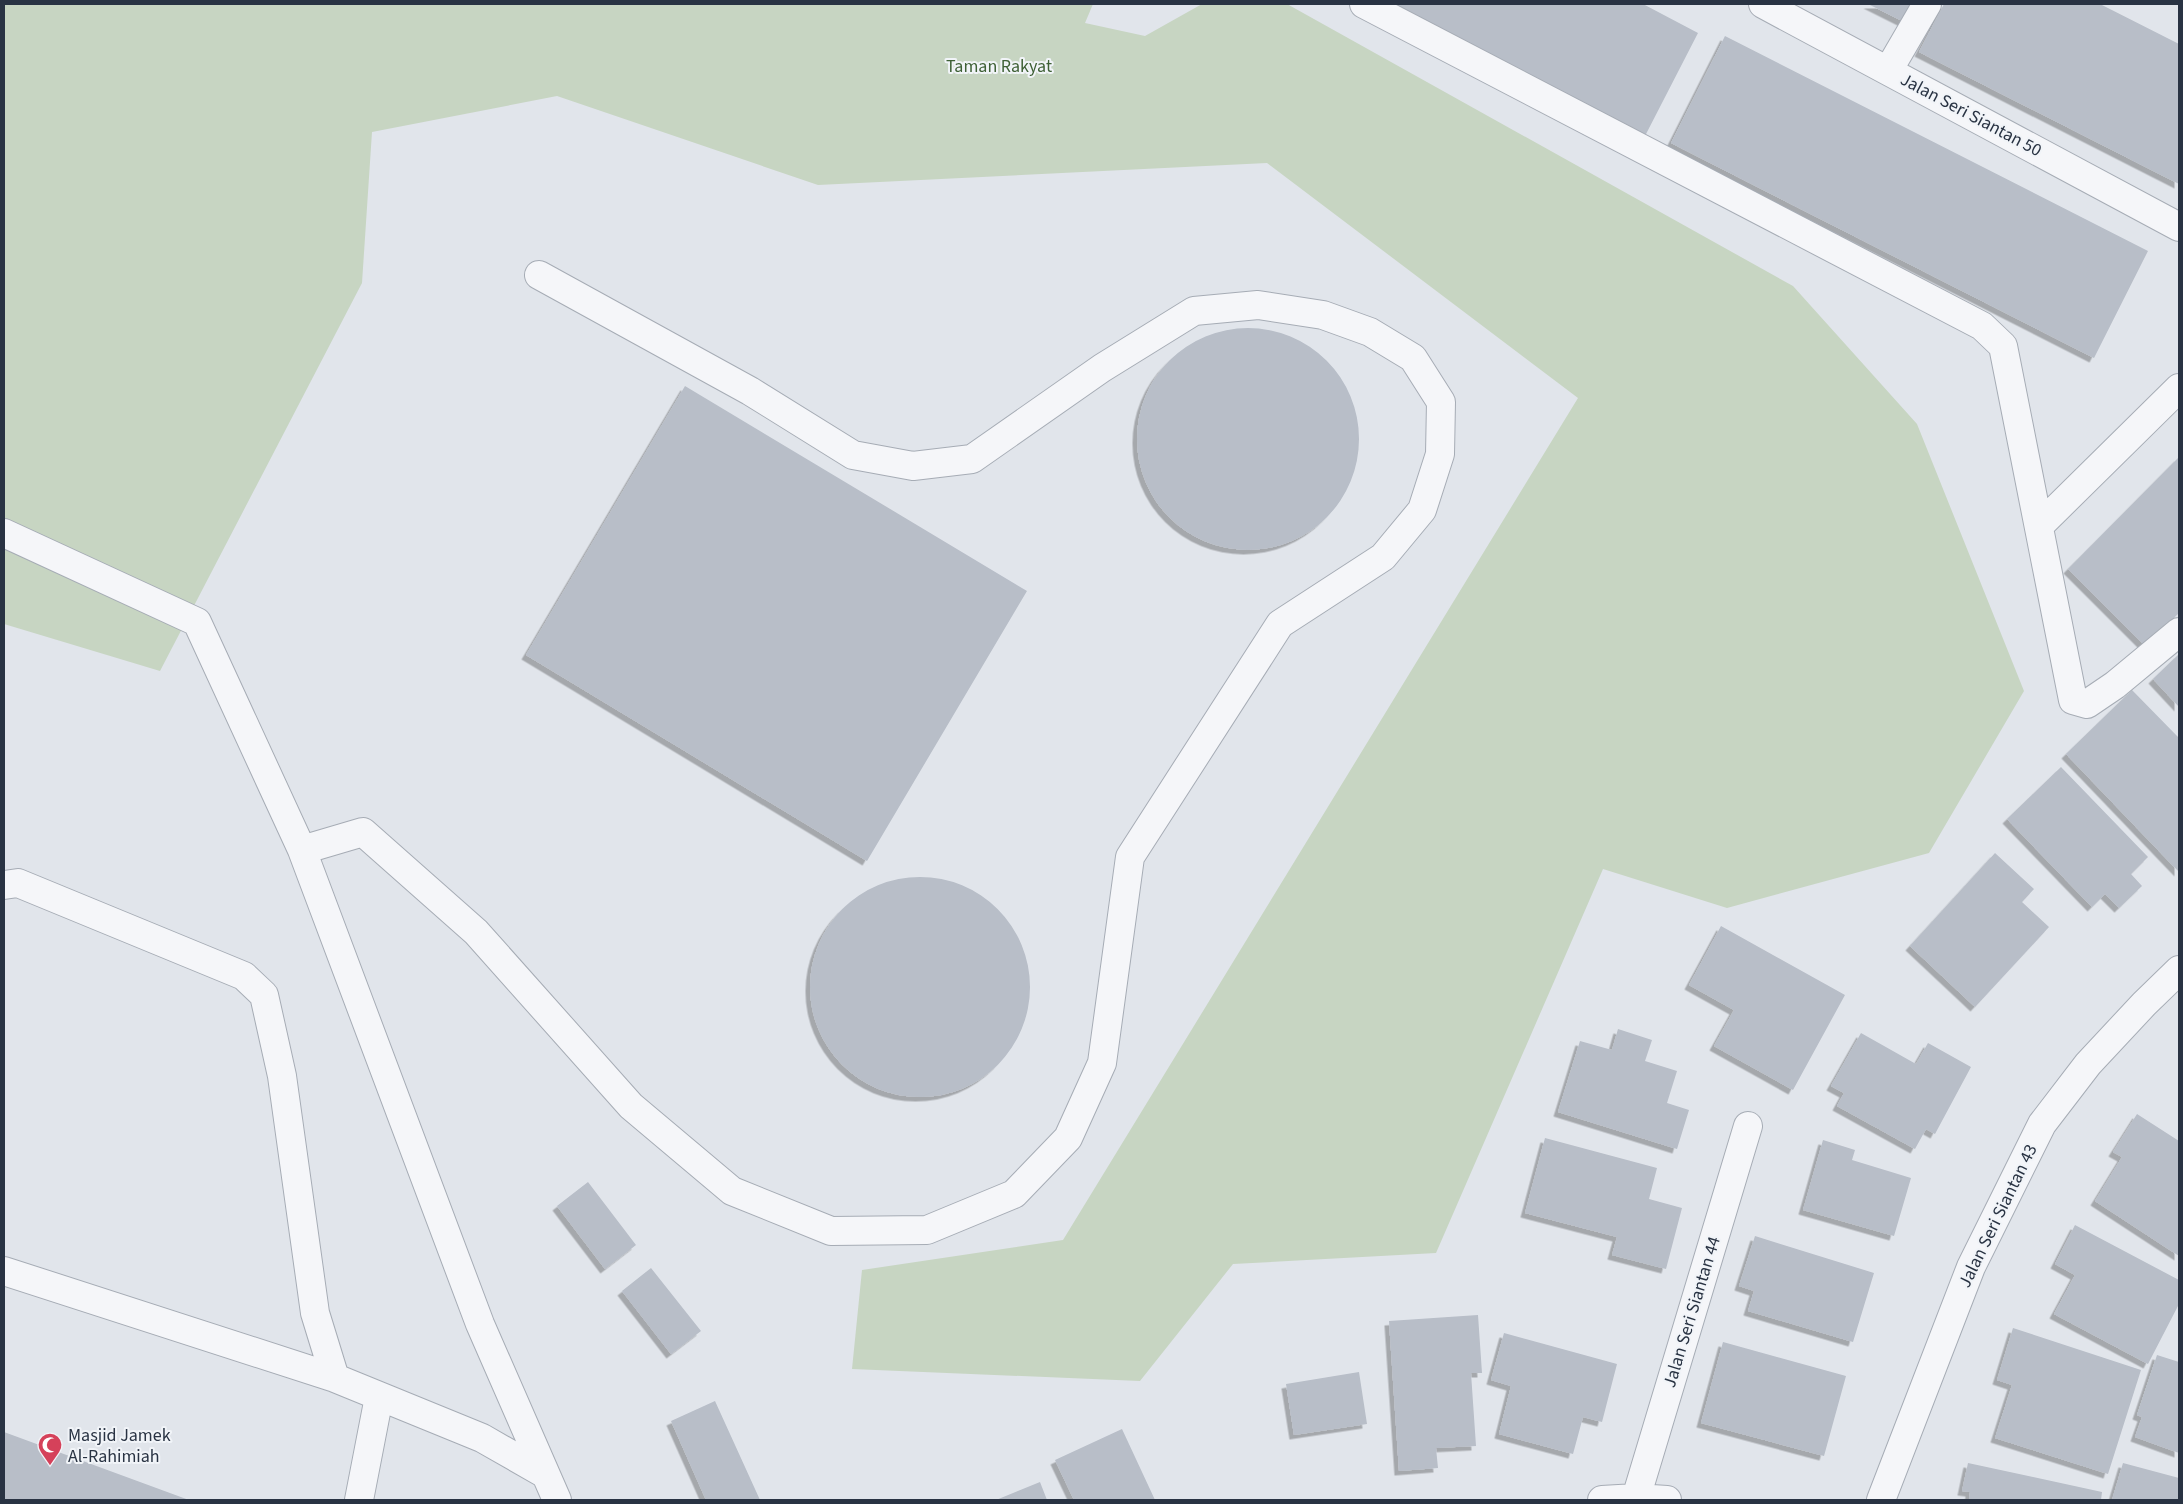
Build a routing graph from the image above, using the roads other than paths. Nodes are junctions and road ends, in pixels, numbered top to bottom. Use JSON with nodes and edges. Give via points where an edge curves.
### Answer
{"nodes":[{"id":1,"x":1364,"y":4,"type":"edge"},
{"id":2,"x":1763,"y":4,"type":"edge"},
{"id":3,"x":1927,"y":4,"type":"edge"},
{"id":4,"x":1888,"y":71,"type":"junction"},
{"id":5,"x":2179,"y":227,"type":"edge"},
{"id":6,"x":539,"y":276,"type":"dead end"},
{"id":7,"x":2179,"y":388,"type":"edge"},
{"id":8,"x":2039,"y":526,"type":"junction"},
{"id":9,"x":4,"y":533,"type":"edge"},
{"id":10,"x":2179,"y":632,"type":"edge"},
{"id":11,"x":302,"y":850,"type":"junction"},
{"id":12,"x":4,"y":885,"type":"edge"},
{"id":13,"x":2179,"y":970,"type":"edge"},
{"id":14,"x":1748,"y":1126,"type":"dead end"},
{"id":15,"x":4,"y":1271,"type":"edge"},
{"id":16,"x":336,"y":1378,"type":"junction"},
{"id":17,"x":379,"y":1397,"type":"junction"},
{"id":18,"x":545,"y":1474,"type":"junction"},
{"id":19,"x":1636,"y":1498,"type":"junction"},
{"id":20,"x":359,"y":1500,"type":"edge"},
{"id":21,"x":557,"y":1500,"type":"edge"},
{"id":22,"x":1602,"y":1500,"type":"edge"},
{"id":23,"x":1668,"y":1500,"type":"edge"},
{"id":24,"x":1881,"y":1500,"type":"edge"}],
"edges":[{"from":1,"to":8,"type":"street","via":[[1982,326],[2003,346]]},
{"from":2,"to":4,"type":"street","name":"Jalan Seri Siantan 50"},
{"from":3,"to":4,"type":"street"},
{"from":4,"to":5,"type":"street","name":"Jalan Seri Siantan 50"},
{"from":6,"to":11,"type":"street","via":[[750,391],[853,455],[913,466],[972,459],[1102,368],[1194,311],[1258,305],[1323,315],[1370,332],[1414,358],[1441,402],[1440,454],[1422,510],[1383,557],[1280,624],[1130,857],[1102,1063],[1068,1138],[1014,1194],[927,1230],[831,1231],[732,1191],[631,1106],[476,932],[363,832]]},
{"from":7,"to":8,"type":"street"},
{"from":8,"to":10,"type":"street","via":[[2073,700],[2087,704]]},
{"from":9,"to":11,"type":"street","via":[[197,622]]},
{"from":11,"to":18,"type":"street","via":[[480,1324]]},
{"from":12,"to":16,"type":"street","via":[[18,883],[244,976],[264,995],[282,1076],[315,1313]]},
{"from":13,"to":24,"type":"street","name":"Jalan Seri Siantan 43","via":[[2088,1064],[2042,1124],[1971,1267]]},
{"from":14,"to":19,"type":"street","name":"Jalan Seri Siantan 44"},
{"from":15,"to":16,"type":"street"},
{"from":16,"to":17,"type":"street"},
{"from":17,"to":18,"type":"street","via":[[482,1438]]},
{"from":17,"to":20,"type":"street"},
{"from":18,"to":21,"type":"street"},
{"from":19,"to":22,"type":"street"},
{"from":19,"to":23,"type":"street"}]}
